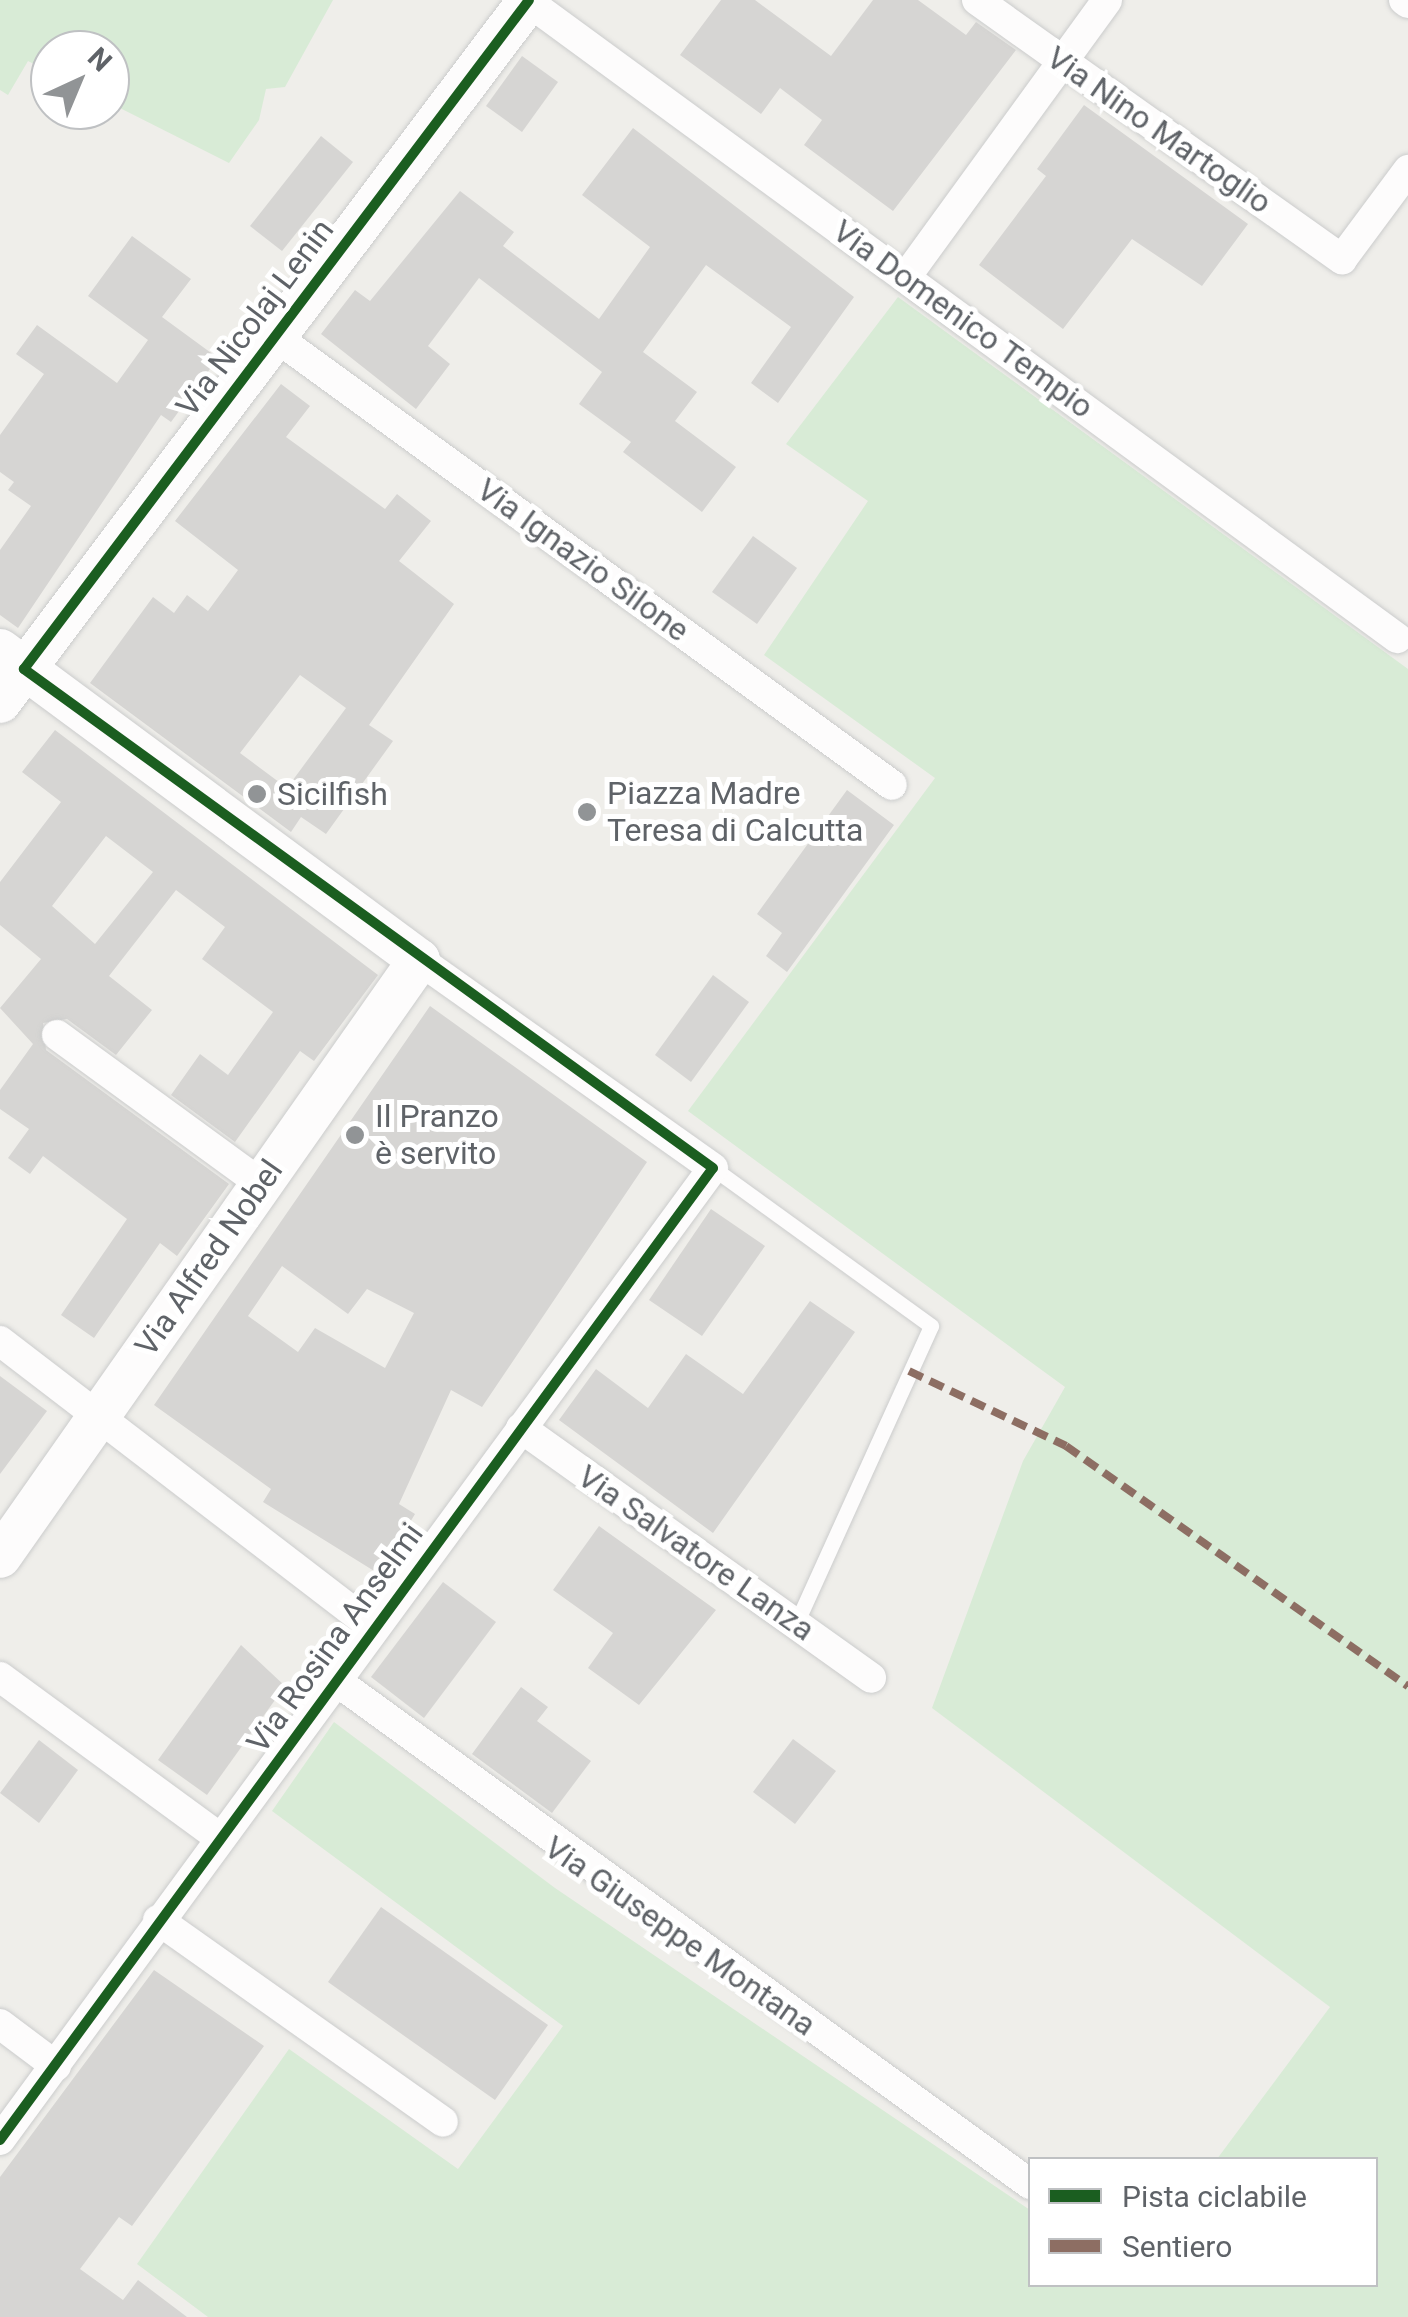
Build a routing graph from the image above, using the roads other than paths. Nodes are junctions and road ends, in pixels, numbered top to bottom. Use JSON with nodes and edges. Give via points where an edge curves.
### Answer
{"nodes":[{"id":1,"x":528,"y":0,"type":"edge"},
{"id":2,"x":977,"y":0,"type":"edge"},
{"id":3,"x":1107,"y":0,"type":"edge"},
{"id":4,"x":1063,"y":62,"type":"junction"},
{"id":5,"x":1408,"y":170,"type":"edge"},
{"id":6,"x":906,"y":278,"type":"junction"},
{"id":7,"x":273,"y":335,"type":"junction"},
{"id":8,"x":1397,"y":638,"type":"dead end"},
{"id":9,"x":8,"y":674,"type":"edge"},
{"id":10,"x":892,"y":785,"type":"dead end"},
{"id":11,"x":419,"y":960,"type":"junction"},
{"id":12,"x":56,"y":1035,"type":"dead end"},
{"id":13,"x":713,"y":1168,"type":"junction"},
{"id":14,"x":261,"y":1184,"type":"junction"},
{"id":15,"x":0,"y":1342,"type":"edge"},
{"id":16,"x":98,"y":1417,"type":"junction"},
{"id":17,"x":521,"y":1428,"type":"junction"},
{"id":18,"x":0,"y":1557,"type":"edge"},
{"id":19,"x":796,"y":1624,"type":"junction"},
{"id":20,"x":374,"y":1628,"type":"junction"},
{"id":21,"x":0,"y":1677,"type":"edge"},
{"id":22,"x":871,"y":1678,"type":"dead end"},
{"id":23,"x":335,"y":1680,"type":"junction"},
{"id":24,"x":220,"y":1837,"type":"junction"},
{"id":25,"x":158,"y":1920,"type":"junction"},
{"id":26,"x":0,"y":2024,"type":"edge"},
{"id":27,"x":56,"y":2066,"type":"junction"},
{"id":28,"x":442,"y":2122,"type":"dead end"},
{"id":29,"x":0,"y":2140,"type":"edge"},
{"id":30,"x":1028,"y":2183,"type":"edge"}],
"edges":[{"from":1,"to":6,"type":"street","name":"Via Domenico Tempio"},
{"from":1,"to":7,"type":"main road","name":"Via Nicolaj Lenin"},
{"from":2,"to":4,"type":"street","name":"Via Nino Martoglio"},
{"from":3,"to":4,"type":"street"},
{"from":4,"to":5,"type":"street","name":"Via Nino Martoglio","via":[[1342,259]]},
{"from":4,"to":6,"type":"street"},
{"from":6,"to":8,"type":"street","name":"Via Domenico Tempio"},
{"from":7,"to":9,"type":"main road","name":"Via Nicolaj Lenin"},
{"from":7,"to":10,"type":"street","name":"Via Ignazio Silone"},
{"from":9,"to":11,"type":"main road"},
{"from":11,"to":13,"type":"street"},
{"from":11,"to":14,"type":"main road","name":"Via Alfred Nobel"},
{"from":12,"to":14,"type":"street"},
{"from":13,"to":17,"type":"street","name":"Via Rosina Anselmi"},
{"from":13,"to":19,"type":"lane","via":[[930,1326]]},
{"from":14,"to":16,"type":"main road","name":"Via Alfred Nobel"},
{"from":15,"to":16,"type":"street"},
{"from":16,"to":18,"type":"main road","name":"Via Alfred Nobel"},
{"from":16,"to":20,"type":"street"},
{"from":17,"to":19,"type":"street","name":"Via Salvatore Lanza"},
{"from":17,"to":20,"type":"street","name":"Via Rosina Anselmi"},
{"from":19,"to":22,"type":"street","name":"Via Salvatore Lanza"},
{"from":20,"to":23,"type":"street","name":"Via Rosina Anselmi"},
{"from":21,"to":24,"type":"street"},
{"from":23,"to":24,"type":"street","name":"Via Rosina Anselmi"},
{"from":23,"to":30,"type":"street","name":"Via Giuseppe Montana"},
{"from":24,"to":25,"type":"street","name":"Via Rosina Anselmi"},
{"from":25,"to":27,"type":"street","name":"Via Rosina Anselmi"},
{"from":25,"to":28,"type":"street"},
{"from":26,"to":27,"type":"street"},
{"from":27,"to":29,"type":"street","name":"Via Rosina Anselmi"}]}
